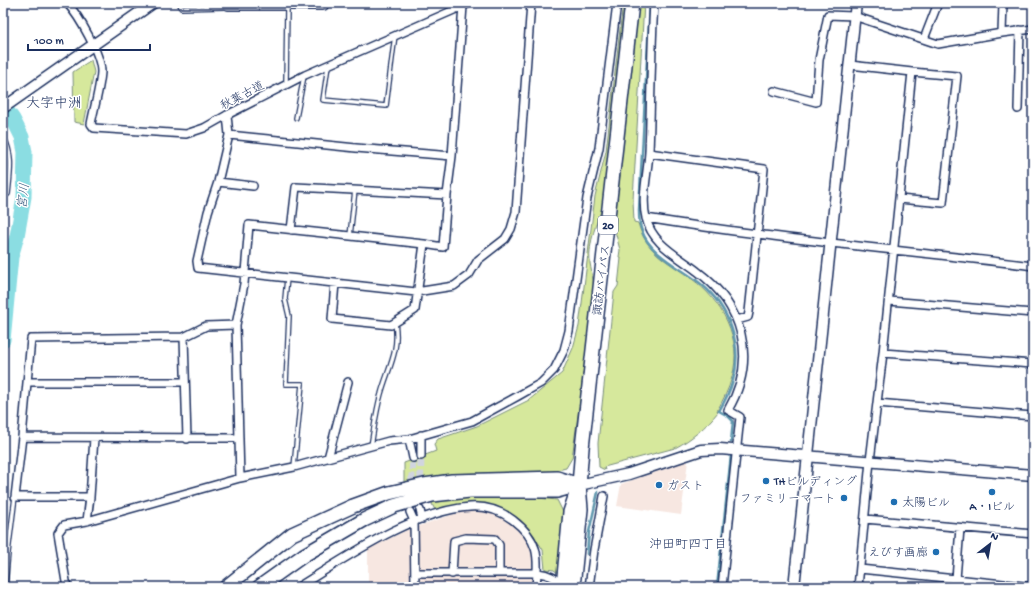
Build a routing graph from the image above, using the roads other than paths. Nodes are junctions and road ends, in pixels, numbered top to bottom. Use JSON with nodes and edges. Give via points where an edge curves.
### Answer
{"nodes":[{"id":1,"x":67,"y":3,"type":"edge"},
{"id":2,"x":153,"y":3,"type":"edge"},
{"id":3,"x":180,"y":3,"type":"edge"},
{"id":4,"x":532,"y":3,"type":"edge"},
{"id":5,"x":617,"y":3,"type":"edge"},
{"id":6,"x":632,"y":3,"type":"edge"},
{"id":7,"x":654,"y":3,"type":"edge"},
{"id":8,"x":856,"y":3,"type":"edge"},
{"id":9,"x":938,"y":3,"type":"edge"},
{"id":10,"x":1002,"y":3,"type":"edge"},
{"id":11,"x":228,"y":4,"type":"edge"},
{"id":12,"x":466,"y":4,"type":"edge"},
{"id":13,"x":287,"y":5,"type":"edge"},
{"id":14,"x":324,"y":6,"type":"dead end"},
{"id":15,"x":854,"y":16,"type":"junction"},
{"id":16,"x":1033,"y":29,"type":"edge"},
{"id":17,"x":1020,"y":30,"type":"junction"},
{"id":18,"x":1002,"y":33,"type":"junction"},
{"id":19,"x":395,"y":35,"type":"junction"},
{"id":20,"x":924,"y":39,"type":"junction"},
{"id":21,"x":93,"y":45,"type":"junction"},
{"id":22,"x":328,"y":65,"type":"junction"},
{"id":23,"x":850,"y":65,"type":"junction"},
{"id":24,"x":912,"y":72,"type":"junction"},
{"id":25,"x":305,"y":75,"type":"junction"},
{"id":26,"x":286,"y":85,"type":"junction"},
{"id":27,"x":774,"y":91,"type":"dead end"},
{"id":28,"x":3,"y":108,"type":"edge"},
{"id":29,"x":1018,"y":109,"type":"dead end"},
{"id":30,"x":227,"y":115,"type":"junction"},
{"id":31,"x":296,"y":118,"type":"dead end"},
{"id":32,"x":229,"y":135,"type":"junction"},
{"id":33,"x":3,"y":136,"type":"edge"},
{"id":34,"x":649,"y":153,"type":"junction"},
{"id":35,"x":452,"y":156,"type":"junction"},
{"id":36,"x":218,"y":182,"type":"junction"},
{"id":37,"x":253,"y":186,"type":"dead end"},
{"id":38,"x":355,"y":190,"type":"junction"},
{"id":39,"x":447,"y":195,"type":"junction"},
{"id":40,"x":3,"y":197,"type":"edge"},
{"id":41,"x":899,"y":199,"type":"junction"},
{"id":42,"x":646,"y":218,"type":"junction"},
{"id":43,"x":292,"y":230,"type":"junction"},
{"id":44,"x":757,"y":233,"type":"junction"},
{"id":45,"x":350,"y":236,"type":"junction"},
{"id":46,"x":830,"y":243,"type":"junction"},
{"id":47,"x":424,"y":244,"type":"junction"},
{"id":48,"x":894,"y":249,"type":"junction"},
{"id":49,"x":1033,"y":266,"type":"edge"},
{"id":50,"x":245,"y":273,"type":"junction"},
{"id":51,"x":287,"y":278,"type":"junction"},
{"id":52,"x":335,"y":283,"type":"junction"},
{"id":53,"x":416,"y":292,"type":"junction"},
{"id":54,"x":889,"y":301,"type":"junction"},
{"id":55,"x":1033,"y":313,"type":"edge"},
{"id":56,"x":737,"y":320,"type":"junction"},
{"id":57,"x":395,"y":322,"type":"junction"},
{"id":58,"x":236,"y":325,"type":"junction"},
{"id":59,"x":184,"y":337,"type":"junction"},
{"id":60,"x":883,"y":353,"type":"junction"},
{"id":61,"x":1033,"y":364,"type":"edge"},
{"id":62,"x":27,"y":382,"type":"junction"},
{"id":63,"x":186,"y":382,"type":"junction"},
{"id":64,"x":348,"y":382,"type":"dead end"},
{"id":65,"x":877,"y":403,"type":"junction"},
{"id":66,"x":1033,"y":416,"type":"edge"},
{"id":67,"x":421,"y":435,"type":"junction"},
{"id":68,"x":22,"y":437,"type":"junction"},
{"id":69,"x":94,"y":438,"type":"junction"},
{"id":70,"x":239,"y":438,"type":"junction"},
{"id":71,"x":187,"y":439,"type":"junction"},
{"id":72,"x":409,"y":439,"type":"junction"},
{"id":73,"x":371,"y":446,"type":"junction"},
{"id":74,"x":737,"y":450,"type":"junction"},
{"id":75,"x":421,"y":456,"type":"tunnel mouth"},
{"id":76,"x":808,"y":456,"type":"junction"},
{"id":77,"x":328,"y":458,"type":"junction"},
{"id":78,"x":413,"y":458,"type":"tunnel mouth"},
{"id":79,"x":870,"y":461,"type":"junction"},
{"id":80,"x":294,"y":467,"type":"junction"},
{"id":81,"x":1033,"y":475,"type":"edge"},
{"id":82,"x":240,"y":478,"type":"junction"},
{"id":83,"x":579,"y":485,"type":"junction"},
{"id":84,"x":604,"y":496,"type":"dead end"},
{"id":85,"x":15,"y":497,"type":"junction"},
{"id":86,"x":90,"y":497,"type":"junction"},
{"id":87,"x":420,"y":510,"type":"tunnel mouth"},
{"id":88,"x":410,"y":512,"type":"tunnel mouth"},
{"id":89,"x":422,"y":519,"type":"junction"},
{"id":90,"x":865,"y":519,"type":"junction"},
{"id":91,"x":86,"y":520,"type":"junction"},
{"id":92,"x":414,"y":521,"type":"junction"},
{"id":93,"x":960,"y":528,"type":"junction"},
{"id":94,"x":1033,"y":534,"type":"edge"},
{"id":95,"x":860,"y":569,"type":"junction"},
{"id":96,"x":416,"y":573,"type":"junction"},
{"id":97,"x":499,"y":573,"type":"junction"},
{"id":98,"x":538,"y":573,"type":"junction"},
{"id":99,"x":452,"y":574,"type":"junction"},
{"id":100,"x":956,"y":580,"type":"junction"},
{"id":101,"x":566,"y":586,"type":"edge"},
{"id":102,"x":5,"y":587,"type":"edge"},
{"id":103,"x":67,"y":587,"type":"edge"},
{"id":104,"x":226,"y":587,"type":"edge"},
{"id":105,"x":259,"y":587,"type":"edge"},
{"id":106,"x":298,"y":587,"type":"edge"},
{"id":107,"x":415,"y":587,"type":"edge"},
{"id":108,"x":536,"y":587,"type":"edge"},
{"id":109,"x":589,"y":587,"type":"edge"},
{"id":110,"x":722,"y":587,"type":"edge"},
{"id":111,"x":794,"y":587,"type":"edge"},
{"id":112,"x":858,"y":587,"type":"edge"},
{"id":113,"x":1033,"y":587,"type":"edge"}],
"edges":[{"from":1,"to":21,"type":"street","name":"秋葉古道"},
{"from":2,"to":21,"type":"street"},
{"from":3,"to":11,"type":"lane","via":[[181,8],[225,7]]},
{"from":4,"to":53,"type":"street","via":[[516,212],[511,229],[505,239],[478,260],[469,275],[454,286]]},
{"from":5,"to":67,"type":"street","via":[[599,148],[587,198],[574,304],[564,350],[554,370],[541,383],[472,421]]},
{"from":6,"to":83,"type":"highway","name":"諏訪バイパス","number":"20"},
{"from":7,"to":34,"type":"street"},
{"from":8,"to":15,"type":"street"},
{"from":9,"to":20,"type":"street"},
{"from":10,"to":18,"type":"street"},
{"from":11,"to":13,"type":"street"},
{"from":12,"to":19,"type":"street","name":"秋葉古道"},
{"from":12,"to":35,"type":"street"},
{"from":13,"to":14,"type":"street"},
{"from":13,"to":26,"type":"lane"},
{"from":15,"to":20,"type":"street"},
{"from":15,"to":23,"type":"street"},
{"from":15,"to":27,"type":"street","via":[[828,15],[819,60],[816,102]]},
{"from":16,"to":17,"type":"street"},
{"from":17,"to":18,"type":"street"},
{"from":17,"to":29,"type":"street"},
{"from":18,"to":20,"type":"street","via":[[938,44]]},
{"from":19,"to":22,"type":"street","name":"秋葉古道"},
{"from":19,"to":22,"type":"lane","via":[[386,106],[323,100]]},
{"from":21,"to":28,"type":"street"},
{"from":21,"to":30,"type":"street","name":"秋葉古道","via":[[101,73],[91,124],[94,128],[186,134],[204,128]]},
{"from":22,"to":25,"type":"street","name":"秋葉古道"},
{"from":23,"to":24,"type":"street"},
{"from":23,"to":46,"type":"street"},
{"from":24,"to":41,"type":"street"},
{"from":24,"to":41,"type":"street","via":[[957,76],[944,203]]},
{"from":25,"to":26,"type":"street","name":"秋葉古道"},
{"from":25,"to":31,"type":"lane"},
{"from":26,"to":30,"type":"street","name":"秋葉古道"},
{"from":30,"to":32,"type":"street"},
{"from":32,"to":35,"type":"street"},
{"from":32,"to":36,"type":"street"},
{"from":33,"to":40,"type":"lane","via":[[8,145],[11,162],[8,194]]},
{"from":34,"to":42,"type":"street"},
{"from":34,"to":44,"type":"street","via":[[764,169]]},
{"from":35,"to":39,"type":"street"},
{"from":36,"to":37,"type":"street"},
{"from":36,"to":50,"type":"street","via":[[208,212],[197,261],[198,268]]},
{"from":38,"to":39,"type":"street"},
{"from":38,"to":43,"type":"street","via":[[296,187]]},
{"from":38,"to":45,"type":"lane"},
{"from":39,"to":47,"type":"street","via":[[443,246]]},
{"from":41,"to":48,"type":"street"},
{"from":42,"to":44,"type":"street"},
{"from":42,"to":56,"type":"street","via":[[651,233],[669,251],[713,284],[727,301]]},
{"from":43,"to":45,"type":"street"},
{"from":43,"to":50,"type":"street","via":[[249,225]]},
{"from":44,"to":46,"type":"street"},
{"from":44,"to":56,"type":"street","via":[[748,317]]},
{"from":45,"to":47,"type":"street"},
{"from":46,"to":48,"type":"street"},
{"from":46,"to":76,"type":"street"},
{"from":47,"to":53,"type":"street"},
{"from":48,"to":49,"type":"street"},
{"from":48,"to":54,"type":"street"},
{"from":50,"to":51,"type":"street"},
{"from":50,"to":58,"type":"street"},
{"from":51,"to":52,"type":"street"},
{"from":51,"to":80,"type":"lane","via":[[286,299],[289,316],[286,384],[302,384]]},
{"from":52,"to":53,"type":"street"},
{"from":52,"to":57,"type":"street","via":[[332,320],[391,325]]},
{"from":53,"to":57,"type":"street","via":[[415,310]]},
{"from":54,"to":55,"type":"street"},
{"from":54,"to":60,"type":"street"},
{"from":56,"to":74,"type":"street","via":[[744,347],[743,372],[728,410],[740,417]]},
{"from":57,"to":73,"type":"lane","via":[[397,334],[394,357],[381,394]]},
{"from":58,"to":59,"type":"street","via":[[206,326]]},
{"from":58,"to":70,"type":"street"},
{"from":59,"to":62,"type":"street","via":[[31,339]]},
{"from":59,"to":63,"type":"street"},
{"from":60,"to":61,"type":"street"},
{"from":60,"to":65,"type":"street"},
{"from":62,"to":63,"type":"street"},
{"from":62,"to":68,"type":"street"},
{"from":63,"to":71,"type":"street"},
{"from":64,"to":77,"type":"street"},
{"from":65,"to":66,"type":"street"},
{"from":65,"to":79,"type":"street"},
{"from":67,"to":72,"type":"street"},
{"from":67,"to":75,"type":"street"},
{"from":68,"to":69,"type":"street"},
{"from":68,"to":85,"type":"street"},
{"from":69,"to":71,"type":"street"},
{"from":69,"to":86,"type":"street"},
{"from":70,"to":71,"type":"street"},
{"from":70,"to":82,"type":"street"},
{"from":72,"to":73,"type":"street"},
{"from":72,"to":78,"type":"street"},
{"from":73,"to":77,"type":"street"},
{"from":74,"to":76,"type":"street"},
{"from":74,"to":83,"type":"street","via":[[701,450],[629,474]]},
{"from":74,"to":110,"type":"street"},
{"from":76,"to":79,"type":"street"},
{"from":76,"to":111,"type":"street"},
{"from":77,"to":80,"type":"street"},
{"from":79,"to":81,"type":"street"},
{"from":79,"to":90,"type":"street"},
{"from":80,"to":82,"type":"street"},
{"from":82,"to":91,"type":"street"},
{"from":83,"to":101,"type":"highway","name":"諏訪バイパス","number":"20","via":[[581,509]]},
{"from":83,"to":104,"type":"highway","via":[[557,478],[452,481],[389,494],[353,506],[292,534]]},
{"from":83,"to":105,"type":"highway","via":[[557,491],[470,491],[432,495],[409,501],[364,520],[304,555]]},
{"from":84,"to":109,"type":"street"},
{"from":85,"to":86,"type":"street"},
{"from":85,"to":102,"type":"lane"},
{"from":86,"to":91,"type":"street"},
{"from":87,"to":89,"type":"street"},
{"from":88,"to":92,"type":"street"},
{"from":89,"to":92,"type":"street"},
{"from":89,"to":98,"type":"street","via":[[471,507],[486,508],[504,514],[521,527],[532,540],[537,552]]},
{"from":90,"to":93,"type":"street"},
{"from":90,"to":95,"type":"street"},
{"from":91,"to":103,"type":"street","via":[[64,525],[58,533]]},
{"from":92,"to":96,"type":"street"},
{"from":92,"to":106,"type":"street"},
{"from":93,"to":94,"type":"street"},
{"from":93,"to":100,"type":"street"},
{"from":95,"to":100,"type":"street"},
{"from":95,"to":112,"type":"street"},
{"from":96,"to":99,"type":"street"},
{"from":96,"to":107,"type":"street"},
{"from":97,"to":98,"type":"street"},
{"from":97,"to":99,"type":"street"},
{"from":97,"to":99,"type":"street","via":[[500,545],[495,539],[466,538],[454,541]]},
{"from":98,"to":101,"type":"street","via":[[555,578]]},
{"from":98,"to":108,"type":"street"},
{"from":100,"to":113,"type":"street"}]}
